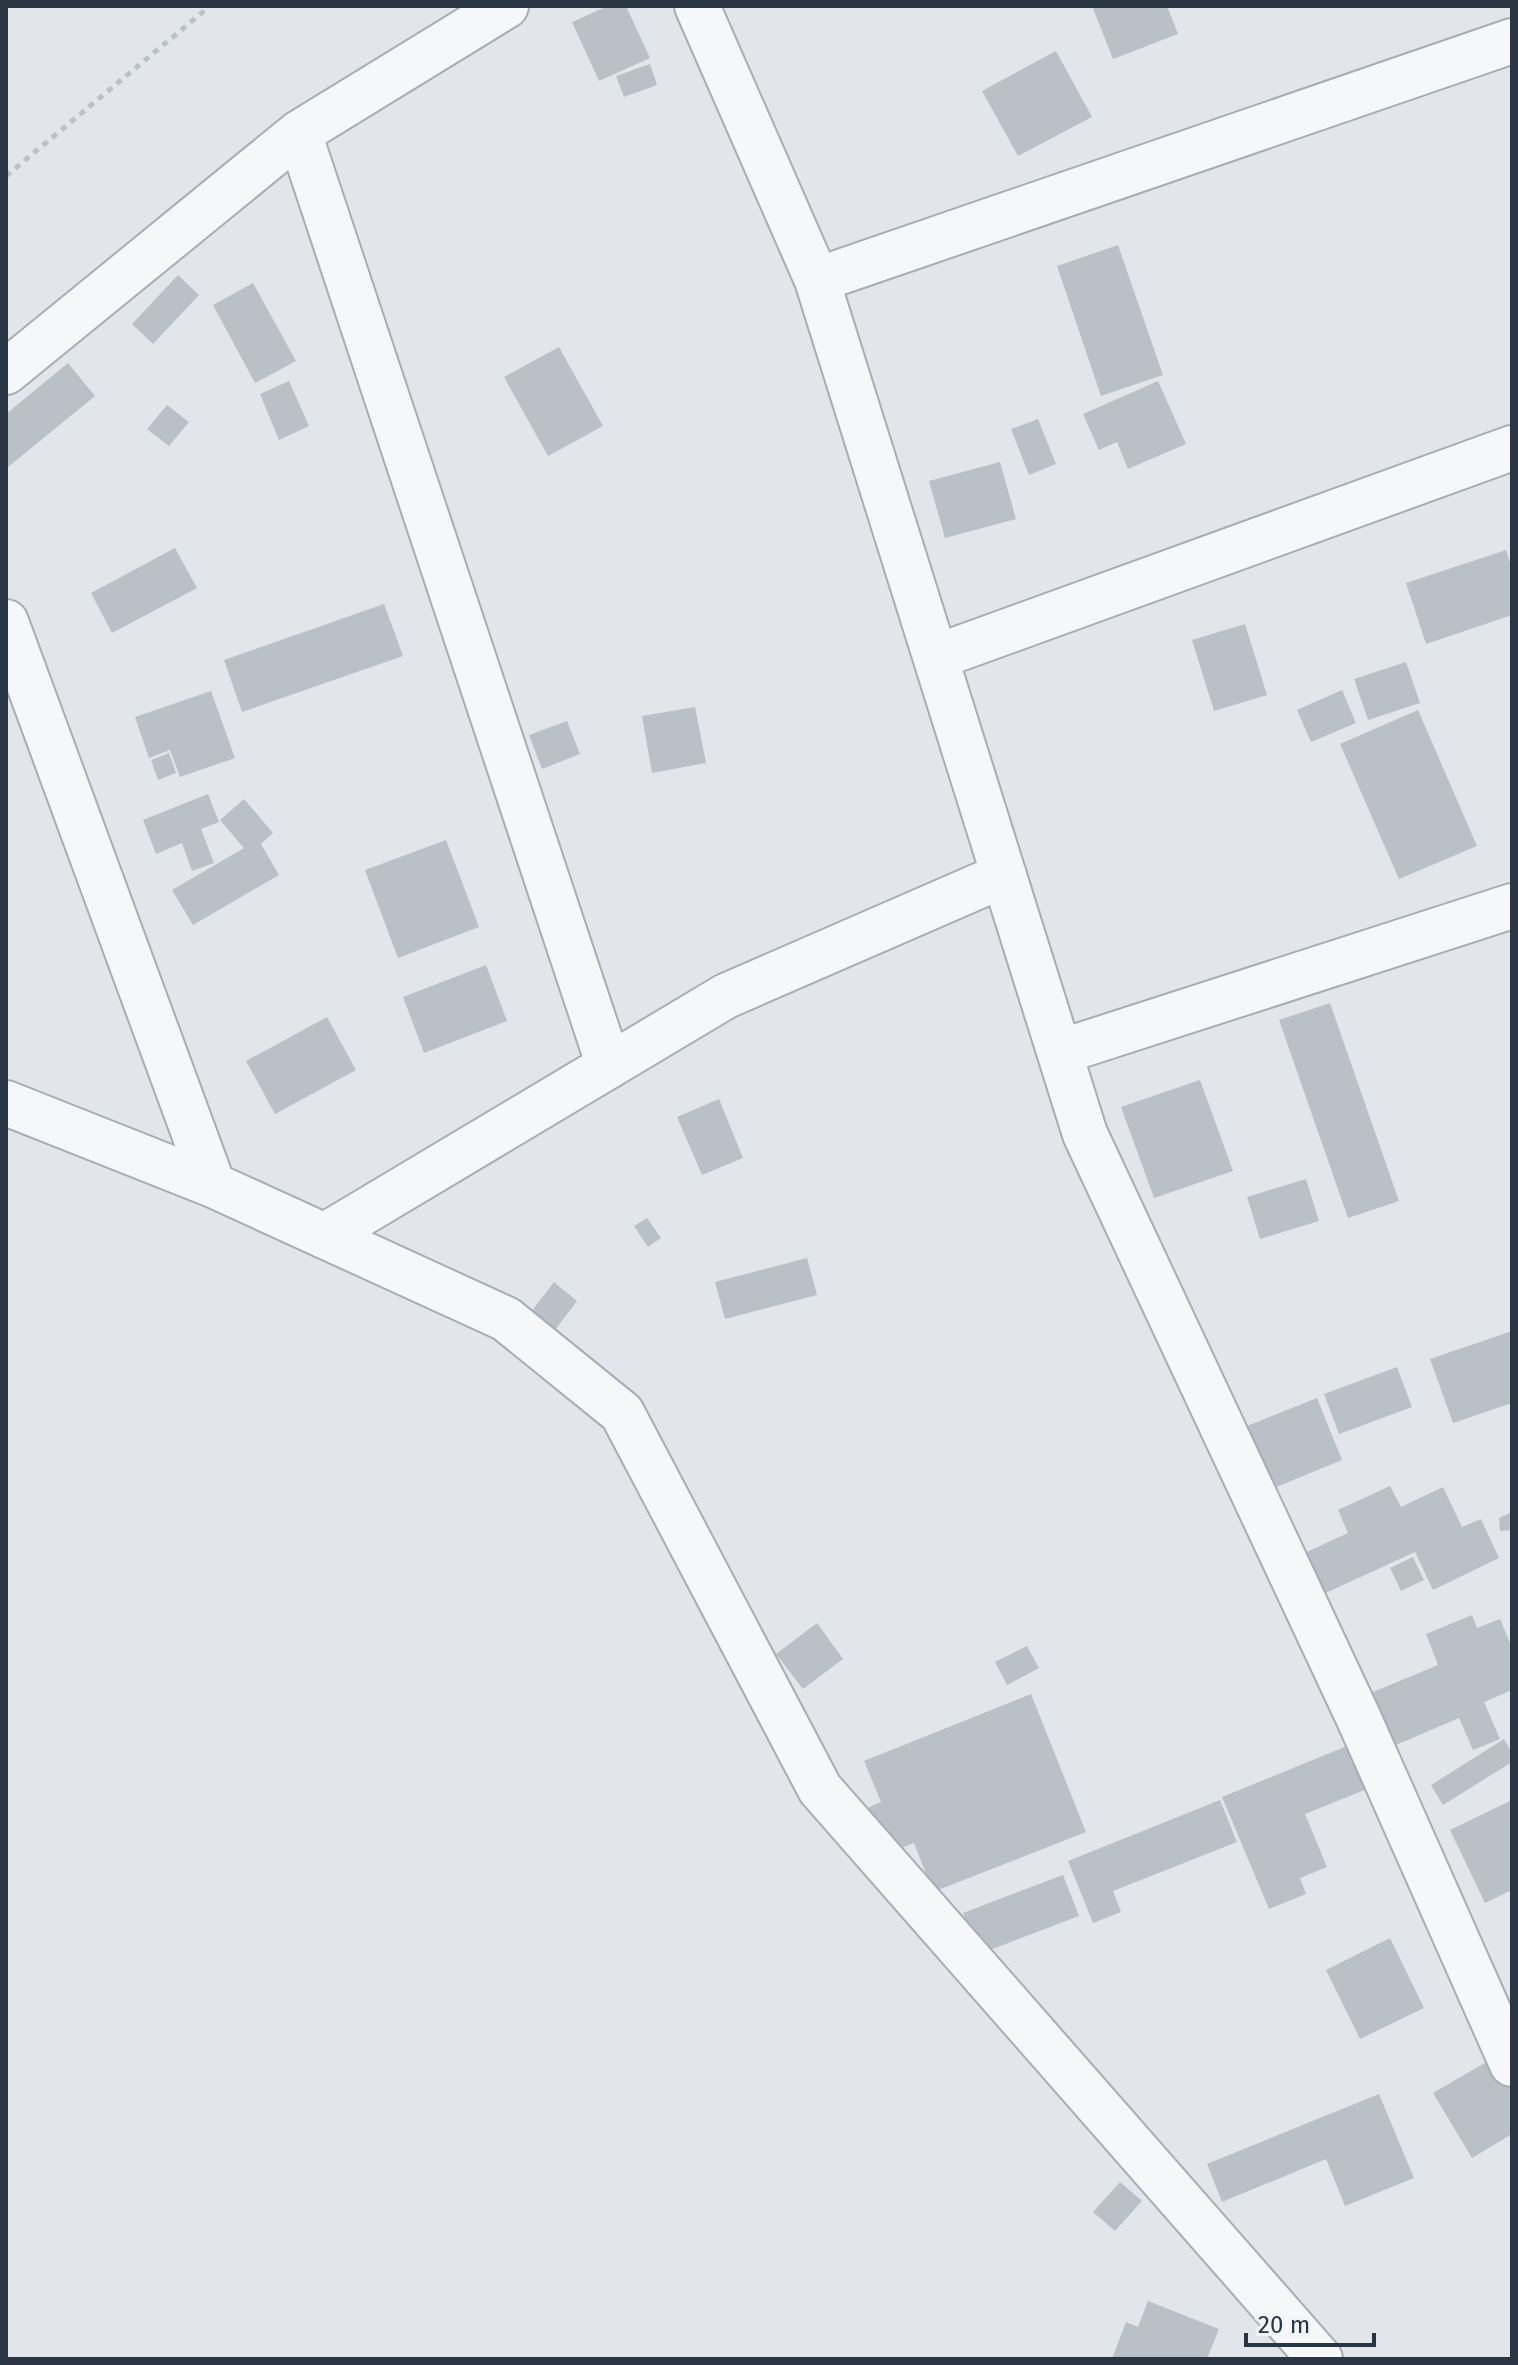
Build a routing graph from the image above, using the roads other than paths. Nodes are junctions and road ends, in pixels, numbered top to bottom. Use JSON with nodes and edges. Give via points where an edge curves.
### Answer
{"nodes":[{"id":1,"x":506,"y":6,"type":"edge"},
{"id":2,"x":697,"y":6,"type":"edge"},
{"id":3,"x":1512,"y":41,"type":"edge"},
{"id":4,"x":299,"y":133,"type":"junction"},
{"id":5,"x":817,"y":280,"type":"junction"},
{"id":6,"x":6,"y":372,"type":"edge"},
{"id":7,"x":1512,"y":448,"type":"edge"},
{"id":8,"x":6,"y":622,"type":"edge"},
{"id":9,"x":936,"y":657,"type":"junction"},
{"id":10,"x":1004,"y":875,"type":"junction"},
{"id":11,"x":1512,"y":906,"type":"edge"},
{"id":12,"x":1060,"y":1052,"type":"junction"},
{"id":13,"x":609,"y":1066,"type":"junction"},
{"id":14,"x":6,"y":1103,"type":"edge"},
{"id":15,"x":213,"y":1185,"type":"junction"},
{"id":16,"x":324,"y":1236,"type":"junction"},
{"id":17,"x":1512,"y":2064,"type":"edge"},
{"id":18,"x":1320,"y":2359,"type":"edge"}],
"edges":[{"from":1,"to":4,"type":"street"},
{"from":2,"to":5,"type":"street"},
{"from":3,"to":5,"type":"street"},
{"from":4,"to":6,"type":"street"},
{"from":4,"to":13,"type":"street"},
{"from":5,"to":9,"type":"street"},
{"from":7,"to":9,"type":"street"},
{"from":8,"to":15,"type":"street"},
{"from":9,"to":10,"type":"street"},
{"from":10,"to":12,"type":"street"},
{"from":10,"to":13,"type":"street","via":[[726,996]]},
{"from":11,"to":12,"type":"street"},
{"from":12,"to":17,"type":"street","via":[[1085,1134],[1359,1719]]},
{"from":13,"to":16,"type":"street"},
{"from":14,"to":15,"type":"street"},
{"from":15,"to":16,"type":"street"},
{"from":16,"to":18,"type":"street","via":[[506,1319],[622,1413],[820,1789]]}]}
